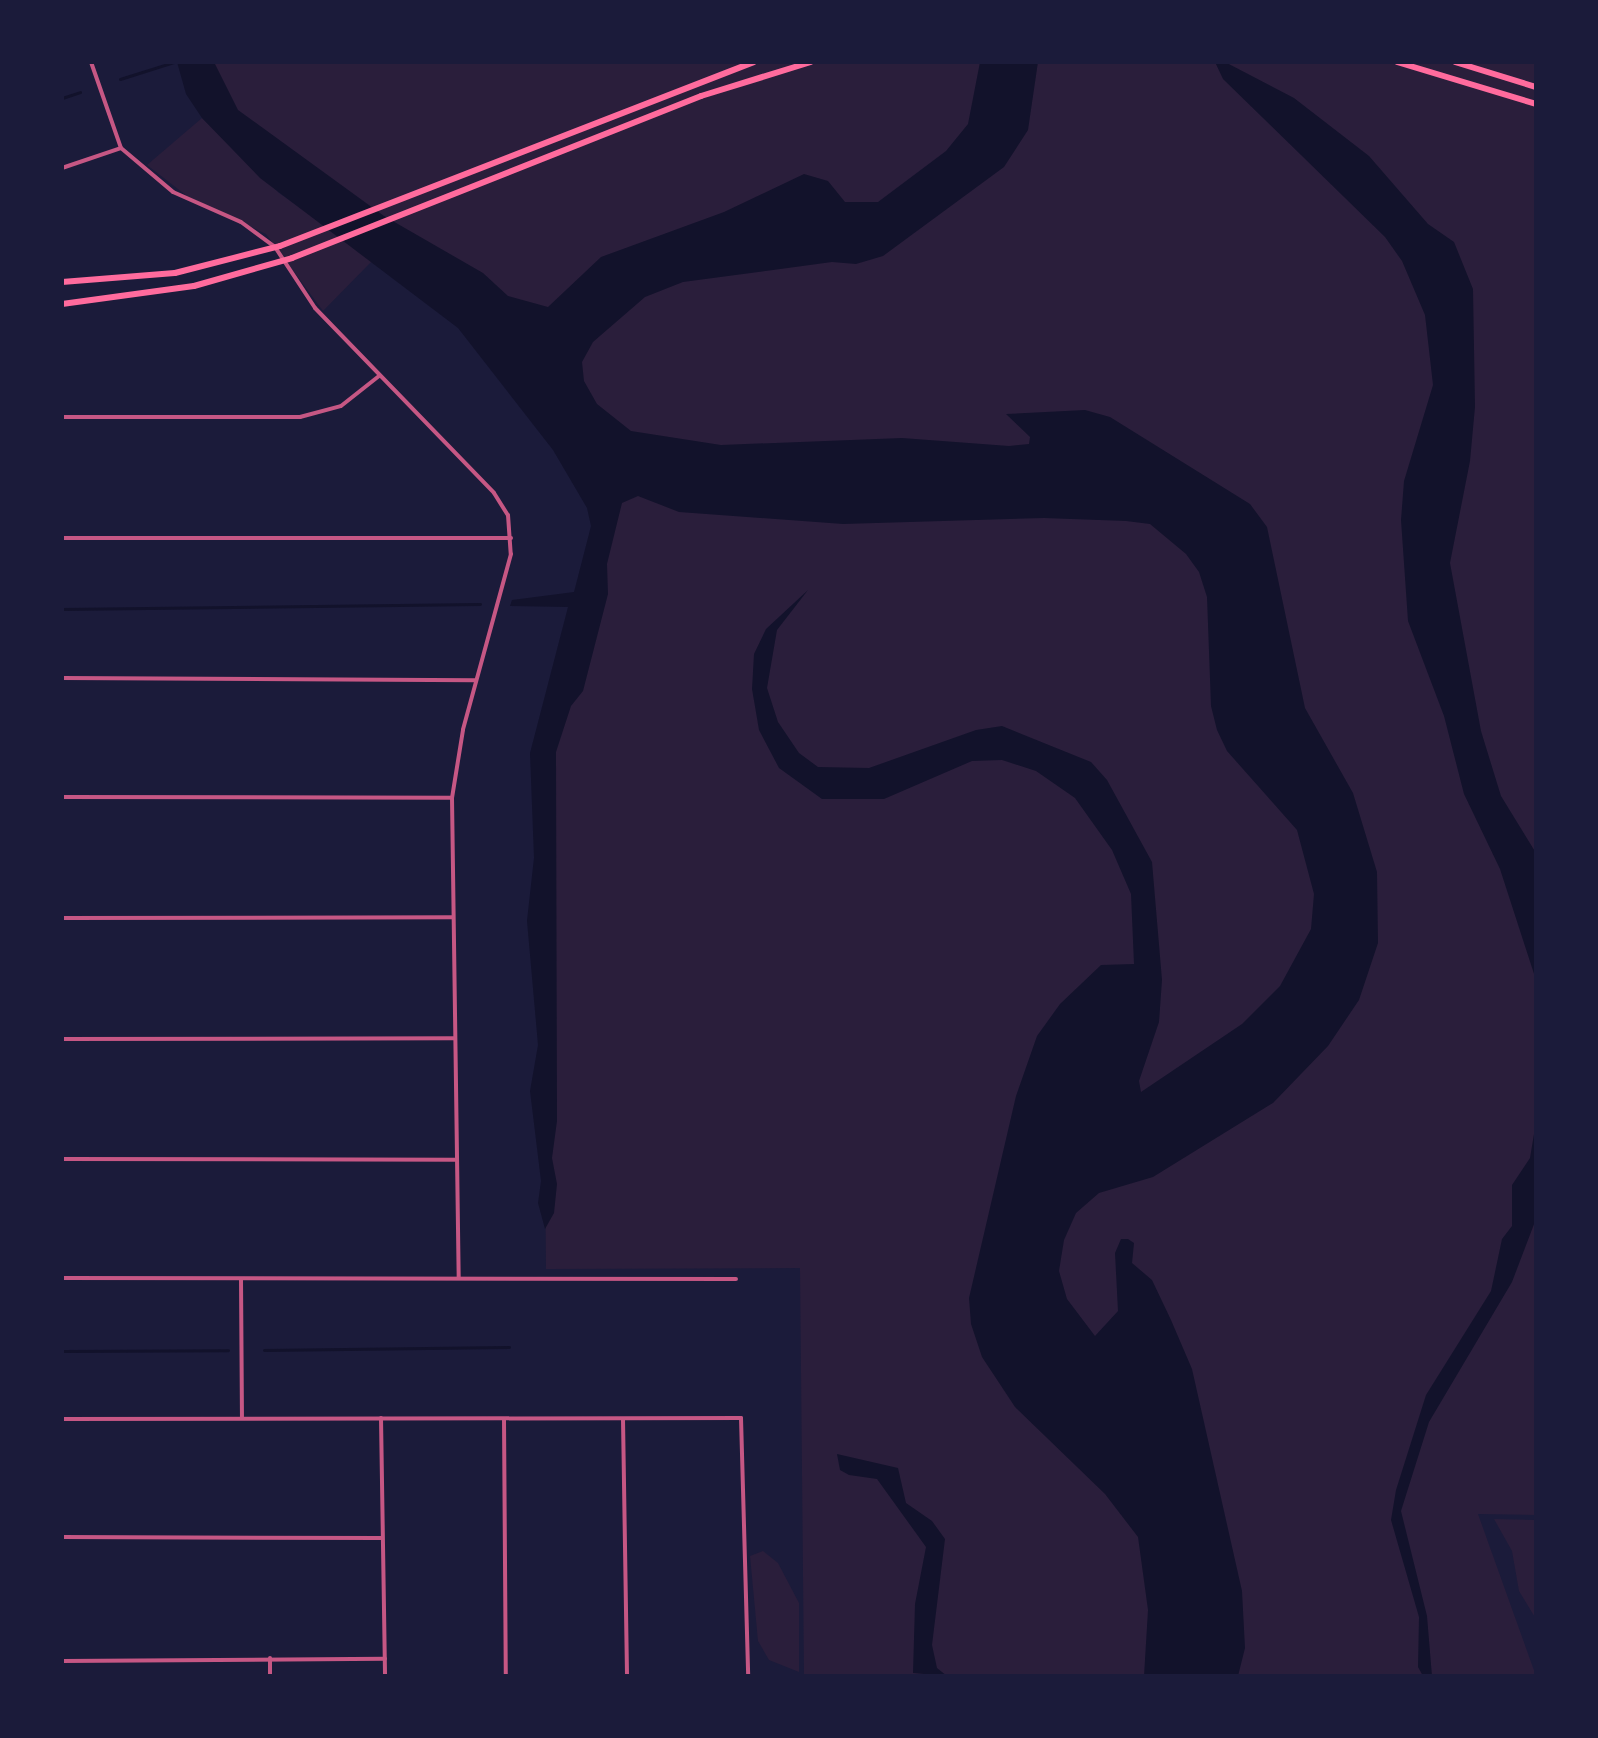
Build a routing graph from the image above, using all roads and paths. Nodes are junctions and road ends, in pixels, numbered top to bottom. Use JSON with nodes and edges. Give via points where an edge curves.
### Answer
{"nodes":[{"id":1,"x":91,"y":62,"type":"edge"},
{"id":2,"x":754,"y":62,"type":"edge"},
{"id":3,"x":811,"y":62,"type":"edge"},
{"id":4,"x":1397,"y":62,"type":"edge"},
{"id":5,"x":1455,"y":62,"type":"edge"},
{"id":6,"x":1536,"y":87,"type":"edge"},
{"id":7,"x":1536,"y":104,"type":"edge"},
{"id":8,"x":121,"y":148,"type":"junction"},
{"id":9,"x":62,"y":168,"type":"edge"},
{"id":10,"x":62,"y":282,"type":"edge"},
{"id":11,"x":62,"y":304,"type":"edge"},
{"id":12,"x":380,"y":376,"type":"junction"},
{"id":13,"x":62,"y":417,"type":"edge"},
{"id":14,"x":62,"y":538,"type":"edge"},
{"id":15,"x":511,"y":538,"type":"junction"},
{"id":16,"x":62,"y":678,"type":"edge"},
{"id":17,"x":475,"y":680,"type":"junction"},
{"id":18,"x":62,"y":797,"type":"edge"},
{"id":19,"x":452,"y":798,"type":"junction"},
{"id":20,"x":452,"y":917,"type":"junction"},
{"id":21,"x":62,"y":918,"type":"edge"},
{"id":22,"x":454,"y":1038,"type":"junction"},
{"id":23,"x":62,"y":1039,"type":"edge"},
{"id":24,"x":62,"y":1159,"type":"edge"},
{"id":25,"x":457,"y":1160,"type":"junction"},
{"id":26,"x":62,"y":1278,"type":"edge"},
{"id":27,"x":459,"y":1278,"type":"junction"},
{"id":28,"x":241,"y":1279,"type":"junction"},
{"id":29,"x":736,"y":1279,"type":"dead end"},
{"id":30,"x":242,"y":1418,"type":"junction"},
{"id":31,"x":381,"y":1418,"type":"junction"},
{"id":32,"x":62,"y":1419,"type":"edge"},
{"id":33,"x":504,"y":1419,"type":"junction"},
{"id":34,"x":623,"y":1419,"type":"junction"},
{"id":35,"x":62,"y":1537,"type":"edge"},
{"id":36,"x":381,"y":1538,"type":"junction"},
{"id":37,"x":270,"y":1658,"type":"junction"},
{"id":38,"x":385,"y":1659,"type":"junction"},
{"id":39,"x":62,"y":1661,"type":"edge"},
{"id":40,"x":270,"y":1676,"type":"edge"},
{"id":41,"x":385,"y":1676,"type":"edge"},
{"id":42,"x":506,"y":1676,"type":"edge"},
{"id":43,"x":627,"y":1676,"type":"edge"},
{"id":44,"x":748,"y":1676,"type":"edge"}],
"edges":[{"from":1,"to":8,"type":"street"},
{"from":2,"to":10,"type":"main road","via":[[236,259],[147,277]]},
{"from":3,"to":11,"type":"main road","via":[[701,96],[322,248],[240,275],[149,294]]},
{"from":4,"to":7,"type":"main road"},
{"from":5,"to":6,"type":"main road"},
{"from":8,"to":9,"type":"street"},
{"from":8,"to":12,"type":"street","via":[[173,192],[241,222],[270,242],[315,308]]},
{"from":12,"to":13,"type":"street","via":[[341,406],[300,417]]},
{"from":12,"to":15,"type":"street","via":[[494,493],[508,515]]},
{"from":14,"to":15,"type":"street"},
{"from":15,"to":17,"type":"street"},
{"from":16,"to":17,"type":"street"},
{"from":17,"to":19,"type":"street"},
{"from":18,"to":19,"type":"street"},
{"from":19,"to":20,"type":"street"},
{"from":20,"to":21,"type":"street"},
{"from":20,"to":22,"type":"street"},
{"from":22,"to":23,"type":"street"},
{"from":22,"to":25,"type":"street"},
{"from":24,"to":25,"type":"street"},
{"from":25,"to":27,"type":"street"},
{"from":26,"to":28,"type":"street"},
{"from":27,"to":28,"type":"street"},
{"from":27,"to":29,"type":"street"},
{"from":28,"to":30,"type":"street"},
{"from":30,"to":31,"type":"street"},
{"from":30,"to":32,"type":"street"},
{"from":31,"to":33,"type":"street"},
{"from":31,"to":36,"type":"street"},
{"from":33,"to":34,"type":"street"},
{"from":33,"to":42,"type":"street"},
{"from":34,"to":43,"type":"street"},
{"from":34,"to":44,"type":"street","via":[[741,1418]]},
{"from":35,"to":36,"type":"street"},
{"from":36,"to":38,"type":"street"},
{"from":37,"to":38,"type":"street"},
{"from":37,"to":39,"type":"street"},
{"from":37,"to":40,"type":"street"},
{"from":38,"to":41,"type":"street"}]}
